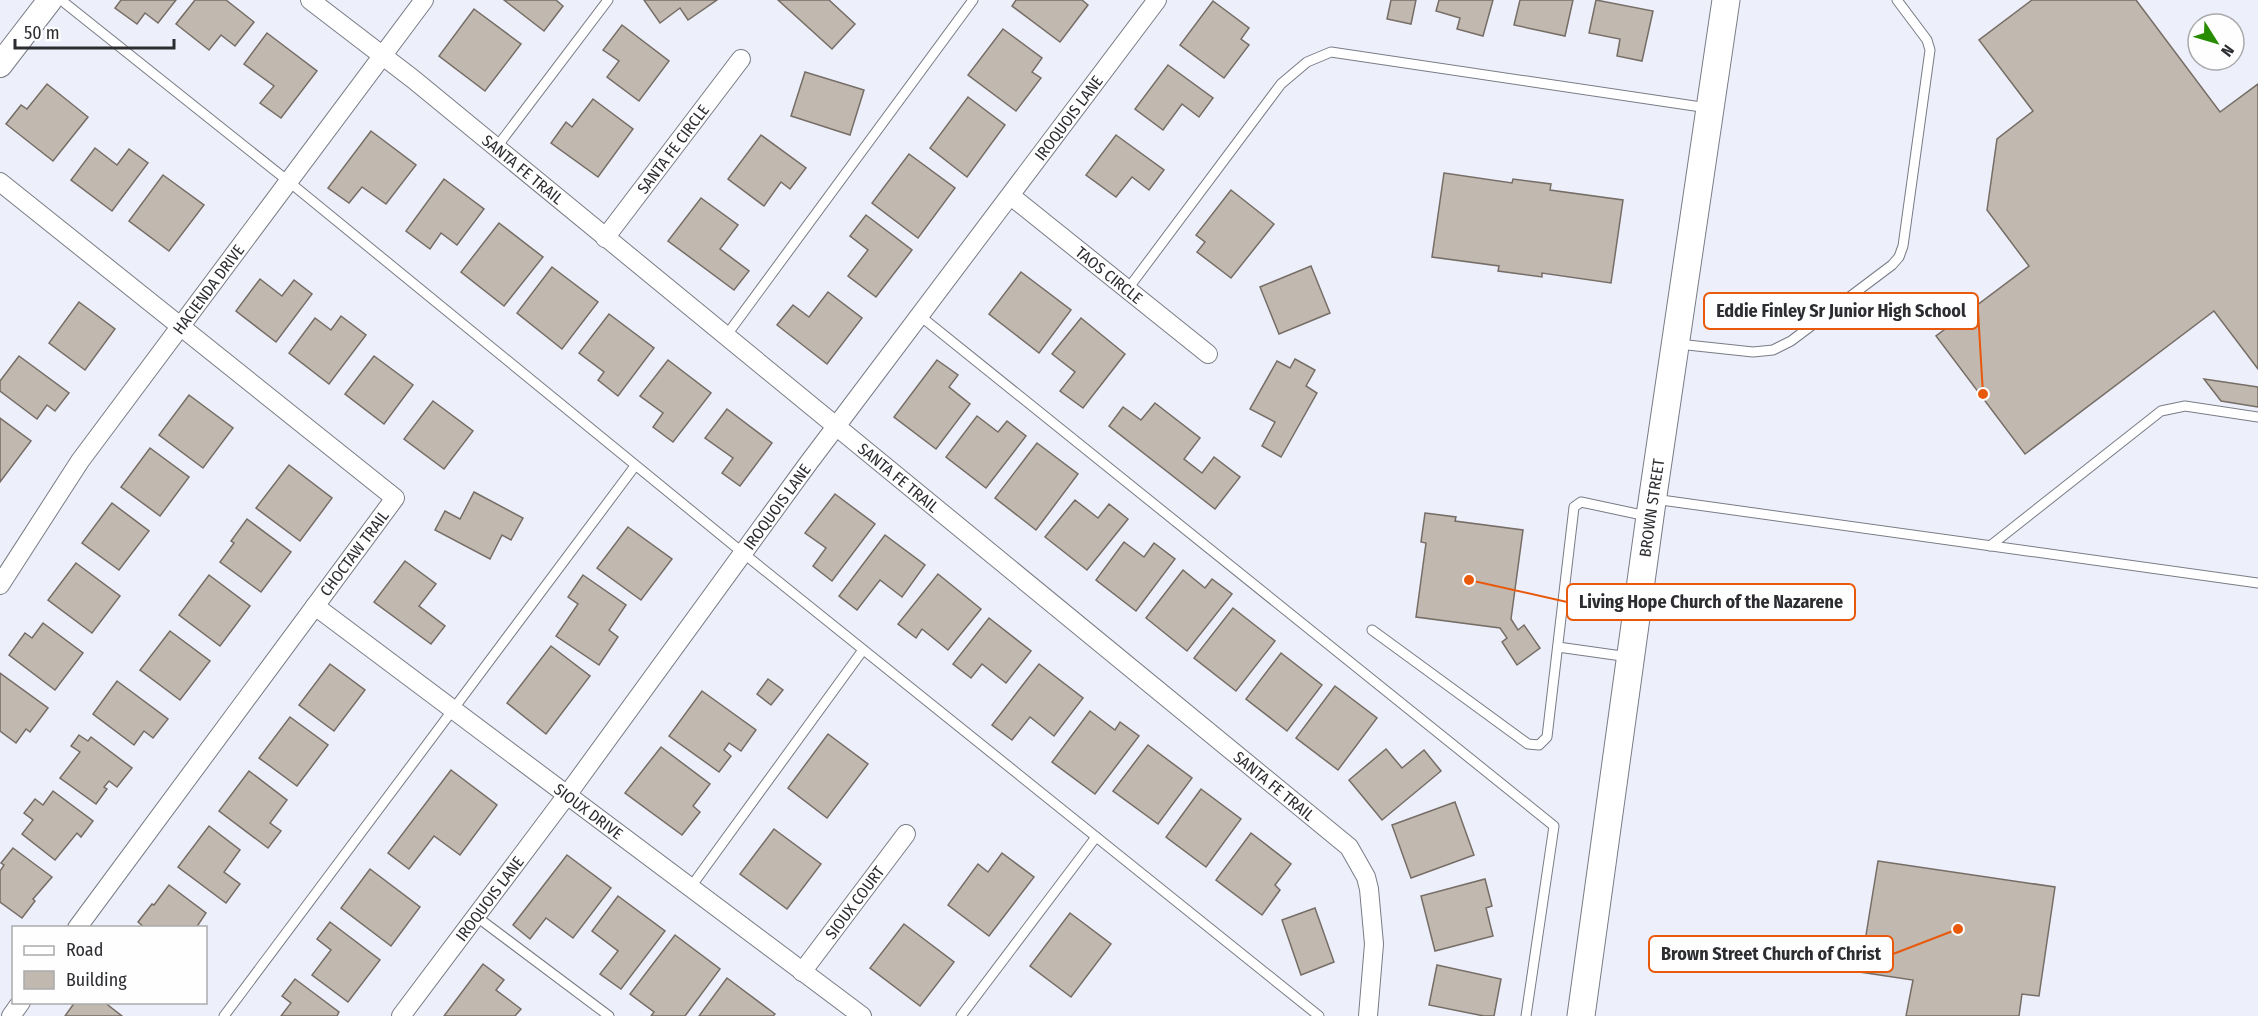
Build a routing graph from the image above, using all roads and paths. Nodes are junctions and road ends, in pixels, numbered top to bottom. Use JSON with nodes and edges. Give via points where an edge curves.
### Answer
{"nodes":[{"id":1,"x":50,"y":0,"type":"edge"},
{"id":2,"x":61,"y":0,"type":"edge"},
{"id":3,"x":310,"y":0,"type":"edge"},
{"id":4,"x":423,"y":0,"type":"edge"},
{"id":5,"x":608,"y":0,"type":"edge"},
{"id":6,"x":973,"y":0,"type":"edge"},
{"id":7,"x":1157,"y":0,"type":"edge"},
{"id":8,"x":1726,"y":0,"type":"edge"},
{"id":9,"x":1898,"y":0,"type":"edge"},
{"id":10,"x":381,"y":56,"type":"junction"},
{"id":11,"x":741,"y":59,"type":"dead end"},
{"id":12,"x":0,"y":65,"type":"edge"},
{"id":13,"x":1710,"y":108,"type":"junction"},
{"id":14,"x":496,"y":148,"type":"junction"},
{"id":15,"x":288,"y":181,"type":"junction"},
{"id":16,"x":0,"y":182,"type":"edge"},
{"id":17,"x":1011,"y":196,"type":"junction"},
{"id":18,"x":605,"y":238,"type":"junction"},
{"id":19,"x":1127,"y":290,"type":"junction"},
{"id":20,"x":920,"y":315,"type":"junction"},
{"id":21,"x":180,"y":326,"type":"junction"},
{"id":22,"x":726,"y":336,"type":"junction"},
{"id":23,"x":1676,"y":344,"type":"junction"},
{"id":24,"x":1208,"y":354,"type":"dead end"},
{"id":25,"x":2258,"y":417,"type":"edge"},
{"id":26,"x":836,"y":427,"type":"junction"},
{"id":27,"x":636,"y":466,"type":"junction"},
{"id":28,"x":1651,"y":507,"type":"junction"},
{"id":29,"x":1990,"y":546,"type":"junction"},
{"id":30,"x":743,"y":553,"type":"junction"},
{"id":31,"x":2258,"y":583,"type":"edge"},
{"id":32,"x":0,"y":585,"type":"edge"},
{"id":33,"x":315,"y":606,"type":"junction"},
{"id":34,"x":1372,"y":630,"type":"dead end"},
{"id":35,"x":1558,"y":647,"type":"junction"},
{"id":36,"x":863,"y":650,"type":"junction"},
{"id":37,"x":1631,"y":657,"type":"junction"},
{"id":38,"x":453,"y":708,"type":"junction"},
{"id":39,"x":567,"y":795,"type":"junction"},
{"id":40,"x":906,"y":834,"type":"dead end"},
{"id":41,"x":1096,"y":837,"type":"junction"},
{"id":42,"x":690,"y":888,"type":"junction"},
{"id":43,"x":477,"y":917,"type":"junction"},
{"id":44,"x":78,"y":926,"type":"edge"},
{"id":45,"x":802,"y":972,"type":"junction"},
{"id":46,"x":224,"y":1016,"type":"edge"},
{"id":47,"x":401,"y":1016,"type":"edge"},
{"id":48,"x":609,"y":1016,"type":"edge"},
{"id":49,"x":862,"y":1016,"type":"edge"},
{"id":50,"x":961,"y":1016,"type":"edge"},
{"id":51,"x":1318,"y":1016,"type":"edge"},
{"id":52,"x":1368,"y":1016,"type":"edge"},
{"id":53,"x":1526,"y":1016,"type":"edge"},
{"id":54,"x":1581,"y":1016,"type":"edge"}],
"edges":[{"from":1,"to":12,"type":"street"},
{"from":2,"to":15,"type":"lane"},
{"from":3,"to":10,"type":"street","name":"SANTA FE TRAIL"},
{"from":4,"to":10,"type":"street","name":"HACIENDA DRIVE"},
{"from":5,"to":14,"type":"lane"},
{"from":6,"to":22,"type":"lane"},
{"from":7,"to":17,"type":"street","name":"IROQUOIS LANE"},
{"from":8,"to":13,"type":"main road","name":"BROWN STREET"},
{"from":9,"to":23,"type":"lane","via":[[1930,50],[1899,257],[1791,341],[1773,350],[1753,352]]},
{"from":10,"to":14,"type":"street","name":"SANTA FE TRAIL"},
{"from":10,"to":15,"type":"street","name":"HACIENDA DRIVE"},
{"from":11,"to":18,"type":"street","name":"SANTA FE CIRCLE"},
{"from":13,"to":19,"type":"lane","via":[[1331,52],[1307,62],[1281,84]]},
{"from":13,"to":23,"type":"main road","name":"BROWN STREET"},
{"from":14,"to":18,"type":"street","name":"SANTA FE TRAIL"},
{"from":15,"to":21,"type":"street","name":"HACIENDA DRIVE"},
{"from":15,"to":27,"type":"lane"},
{"from":16,"to":21,"type":"street","name":"CHOCTAW TRAIL"},
{"from":17,"to":19,"type":"street","name":"TAOS CIRCLE"},
{"from":17,"to":20,"type":"street","name":"IROQUOIS LANE"},
{"from":18,"to":22,"type":"street","name":"SANTA FE TRAIL"},
{"from":19,"to":24,"type":"street","name":"TAOS CIRCLE"},
{"from":20,"to":26,"type":"street","name":"IROQUOIS LANE"},
{"from":20,"to":53,"type":"lane","via":[[1554,826]]},
{"from":21,"to":32,"type":"street","name":"HACIENDA DRIVE","via":[[80,460]]},
{"from":21,"to":33,"type":"street","name":"CHOCTAW TRAIL","via":[[394,498]]},
{"from":22,"to":26,"type":"street","name":"SANTA FE TRAIL"},
{"from":23,"to":28,"type":"main road","name":"BROWN STREET"},
{"from":25,"to":29,"type":"lane","via":[[2185,406],[2161,411]]},
{"from":26,"to":30,"type":"street","name":"IROQUOIS LANE"},
{"from":26,"to":52,"type":"street","name":"SANTA FE TRAIL","via":[[1349,847],[1369,889],[1374,944]]},
{"from":27,"to":30,"type":"lane"},
{"from":27,"to":38,"type":"lane"},
{"from":28,"to":29,"type":"lane"},
{"from":28,"to":35,"type":"lane","via":[[1581,502],[1574,507]]},
{"from":28,"to":37,"type":"main road","name":"BROWN STREET"},
{"from":29,"to":31,"type":"lane"},
{"from":30,"to":36,"type":"lane"},
{"from":30,"to":39,"type":"street","name":"IROQUOIS LANE"},
{"from":33,"to":38,"type":"street","name":"SIOUX DRIVE"},
{"from":33,"to":44,"type":"street","name":"CHOCTAW TRAIL"},
{"from":34,"to":35,"type":"lane","via":[[1528,744],[1539,745],[1547,736]]},
{"from":35,"to":37,"type":"lane"},
{"from":36,"to":41,"type":"lane"},
{"from":36,"to":42,"type":"lane"},
{"from":37,"to":54,"type":"main road","name":"BROWN STREET"},
{"from":38,"to":39,"type":"street","name":"SIOUX DRIVE"},
{"from":38,"to":46,"type":"lane"},
{"from":39,"to":42,"type":"street","name":"SIOUX DRIVE"},
{"from":39,"to":43,"type":"street","name":"IROQUOIS LANE"},
{"from":40,"to":45,"type":"street","name":"SIOUX COURT"},
{"from":41,"to":50,"type":"lane"},
{"from":41,"to":51,"type":"lane"},
{"from":42,"to":45,"type":"street","name":"SIOUX DRIVE"},
{"from":43,"to":47,"type":"street","name":"IROQUOIS LANE"},
{"from":43,"to":48,"type":"lane"},
{"from":45,"to":49,"type":"street","name":"SIOUX DRIVE"}]}
